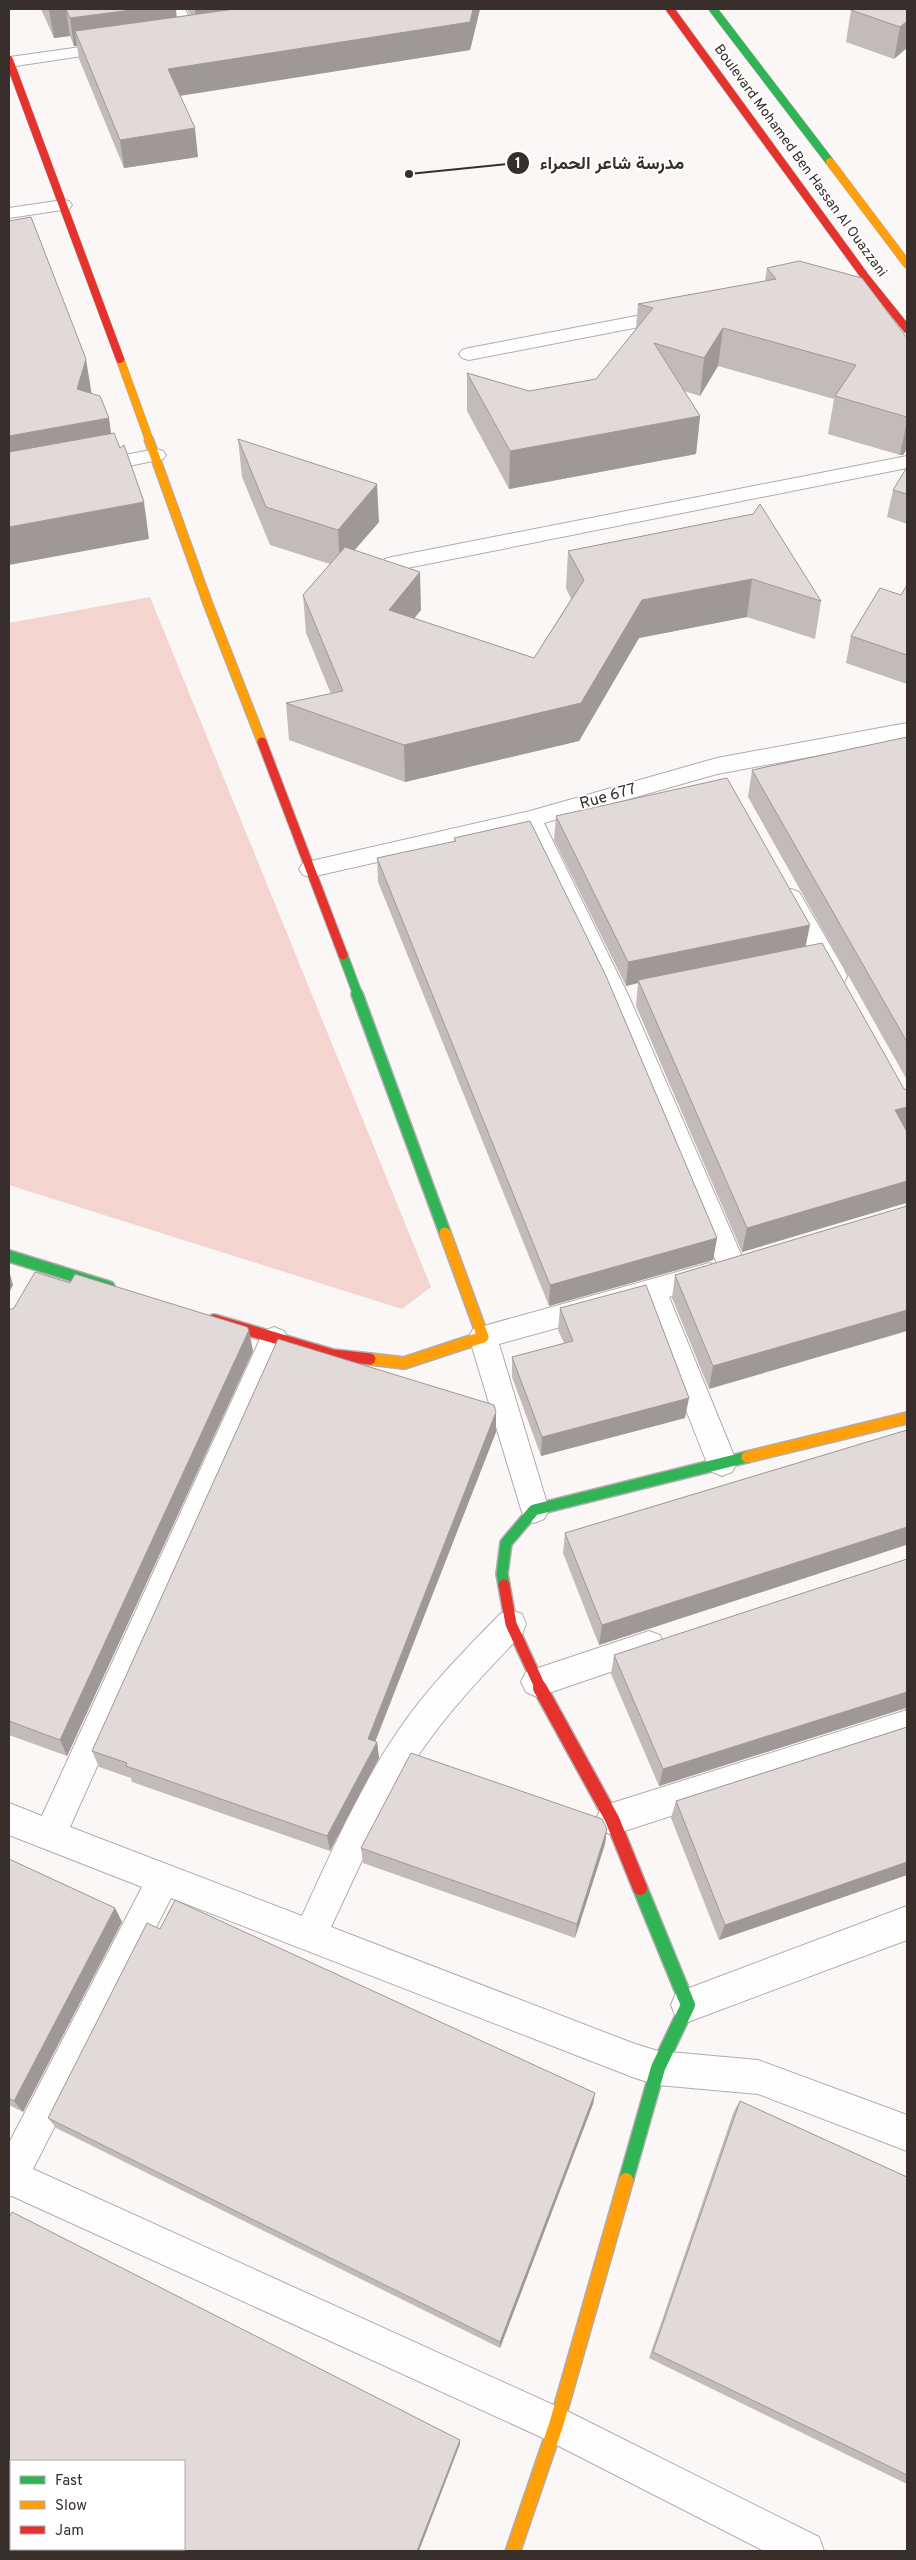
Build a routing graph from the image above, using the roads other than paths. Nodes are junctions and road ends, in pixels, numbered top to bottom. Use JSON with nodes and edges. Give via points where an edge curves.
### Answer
{"nodes":[{"id":1,"x":177,"y":9,"type":"edge"},
{"id":2,"x":670,"y":9,"type":"edge"},
{"id":3,"x":713,"y":9,"type":"edge"},
{"id":4,"x":209,"y":33,"type":"edge"},
{"id":5,"x":190,"y":36,"type":"junction"},
{"id":6,"x":171,"y":39,"type":"edge"},
{"id":7,"x":133,"y":44,"type":"edge"},
{"id":8,"x":9,"y":61,"type":"edge"},
{"id":9,"x":63,"y":205,"type":"junction"},
{"id":10,"x":9,"y":214,"type":"edge"},
{"id":11,"x":907,"y":264,"type":"edge"},
{"id":12,"x":689,"y":312,"type":"edge"},
{"id":13,"x":907,"y":329,"type":"edge"},
{"id":14,"x":469,"y":354,"type":"dead end"},
{"id":15,"x":156,"y":456,"type":"junction"},
{"id":16,"x":907,"y":462,"type":"edge"},
{"id":17,"x":77,"y":470,"type":"edge"},
{"id":18,"x":392,"y":564,"type":"edge"},
{"id":19,"x":907,"y":731,"type":"edge"},
{"id":20,"x":530,"y":819,"type":"junction"},
{"id":21,"x":311,"y":868,"type":"junction"},
{"id":22,"x":780,"y":878,"type":"edge"},
{"id":23,"x":824,"y":956,"type":"junction"},
{"id":24,"x":796,"y":962,"type":"edge"},
{"id":25,"x":847,"y":998,"type":"edge"},
{"id":26,"x":9,"y":1256,"type":"edge"},
{"id":27,"x":761,"y":1260,"type":"edge"},
{"id":28,"x":41,"y":1266,"type":"junction"},
{"id":29,"x":733,"y":1268,"type":"junction"},
{"id":30,"x":652,"y":1289,"type":"junction"},
{"id":31,"x":27,"y":1290,"type":"edge"},
{"id":32,"x":124,"y":1292,"type":"edge"},
{"id":33,"x":199,"y":1315,"type":"edge"},
{"id":34,"x":483,"y":1337,"type":"junction"},
{"id":35,"x":274,"y":1339,"type":"junction"},
{"id":36,"x":907,"y":1418,"type":"edge"},
{"id":37,"x":722,"y":1463,"type":"junction"},
{"id":38,"x":534,"y":1510,"type":"junction"},
{"id":39,"x":511,"y":1624,"type":"junction"},
{"id":40,"x":679,"y":1635,"type":"edge"},
{"id":41,"x":537,"y":1682,"type":"junction"},
{"id":42,"x":907,"y":1725,"type":"edge"},
{"id":43,"x":9,"y":1819,"type":"edge"},
{"id":44,"x":612,"y":1819,"type":"junction"},
{"id":45,"x":50,"y":1834,"type":"junction"},
{"id":46,"x":164,"y":1878,"type":"junction"},
{"id":47,"x":907,"y":1922,"type":"edge"},
{"id":48,"x":310,"y":1935,"type":"junction"},
{"id":49,"x":688,"y":2005,"type":"junction"},
{"id":50,"x":658,"y":2068,"type":"junction"},
{"id":51,"x":907,"y":2133,"type":"edge"},
{"id":52,"x":9,"y":2177,"type":"edge"},
{"id":53,"x":556,"y":2425,"type":"junction"},
{"id":54,"x":513,"y":2551,"type":"edge"},
{"id":55,"x":805,"y":2551,"type":"edge"}],
"edges":[{"from":1,"to":5,"type":"street"},
{"from":2,"to":13,"type":"street","name":"Boulevard Mohamed Ben Hassan Al Ouazzani","via":[[858,280]]},
{"from":3,"to":11,"type":"street","name":"Boulevard Mohamed Ben Hassan Al Ouazzani"},
{"from":4,"to":5,"type":"street"},
{"from":5,"to":6,"type":"street"},
{"from":7,"to":8,"type":"street"},
{"from":8,"to":9,"type":"street"},
{"from":9,"to":10,"type":"street"},
{"from":9,"to":15,"type":"street"},
{"from":12,"to":14,"type":"street"},
{"from":15,"to":17,"type":"street"},
{"from":15,"to":21,"type":"street","via":[[208,604]]},
{"from":16,"to":18,"type":"street"},
{"from":19,"to":20,"type":"street","name":"Rue 677"},
{"from":20,"to":21,"type":"street","name":"Rue 677"},
{"from":20,"to":29,"type":"street","via":[[627,998]]},
{"from":21,"to":34,"type":"street"},
{"from":22,"to":23,"type":"street"},
{"from":23,"to":24,"type":"street"},
{"from":23,"to":25,"type":"street"},
{"from":26,"to":28,"type":"street"},
{"from":27,"to":29,"type":"street"},
{"from":28,"to":31,"type":"street"},
{"from":28,"to":32,"type":"street"},
{"from":29,"to":30,"type":"street"},
{"from":30,"to":34,"type":"street"},
{"from":30,"to":37,"type":"street"},
{"from":33,"to":35,"type":"street"},
{"from":34,"to":35,"type":"street","via":[[404,1362],[333,1355]]},
{"from":34,"to":38,"type":"street"},
{"from":35,"to":45,"type":"street"},
{"from":36,"to":37,"type":"street"},
{"from":37,"to":38,"type":"street"},
{"from":38,"to":39,"type":"street","via":[[506,1543],[502,1574]]},
{"from":39,"to":41,"type":"street"},
{"from":39,"to":48,"type":"street","via":[[476,1660],[410,1740],[385,1781]]},
{"from":40,"to":41,"type":"street"},
{"from":41,"to":44,"type":"street"},
{"from":42,"to":44,"type":"street"},
{"from":43,"to":45,"type":"street"},
{"from":44,"to":49,"type":"street"},
{"from":45,"to":46,"type":"street"},
{"from":46,"to":48,"type":"street"},
{"from":46,"to":52,"type":"street"},
{"from":47,"to":49,"type":"street"},
{"from":48,"to":50,"type":"street"},
{"from":49,"to":50,"type":"street"},
{"from":50,"to":51,"type":"street","via":[[758,2077]]},
{"from":50,"to":53,"type":"street"},
{"from":52,"to":53,"type":"street"},
{"from":53,"to":54,"type":"street"},
{"from":53,"to":55,"type":"street"}]}
